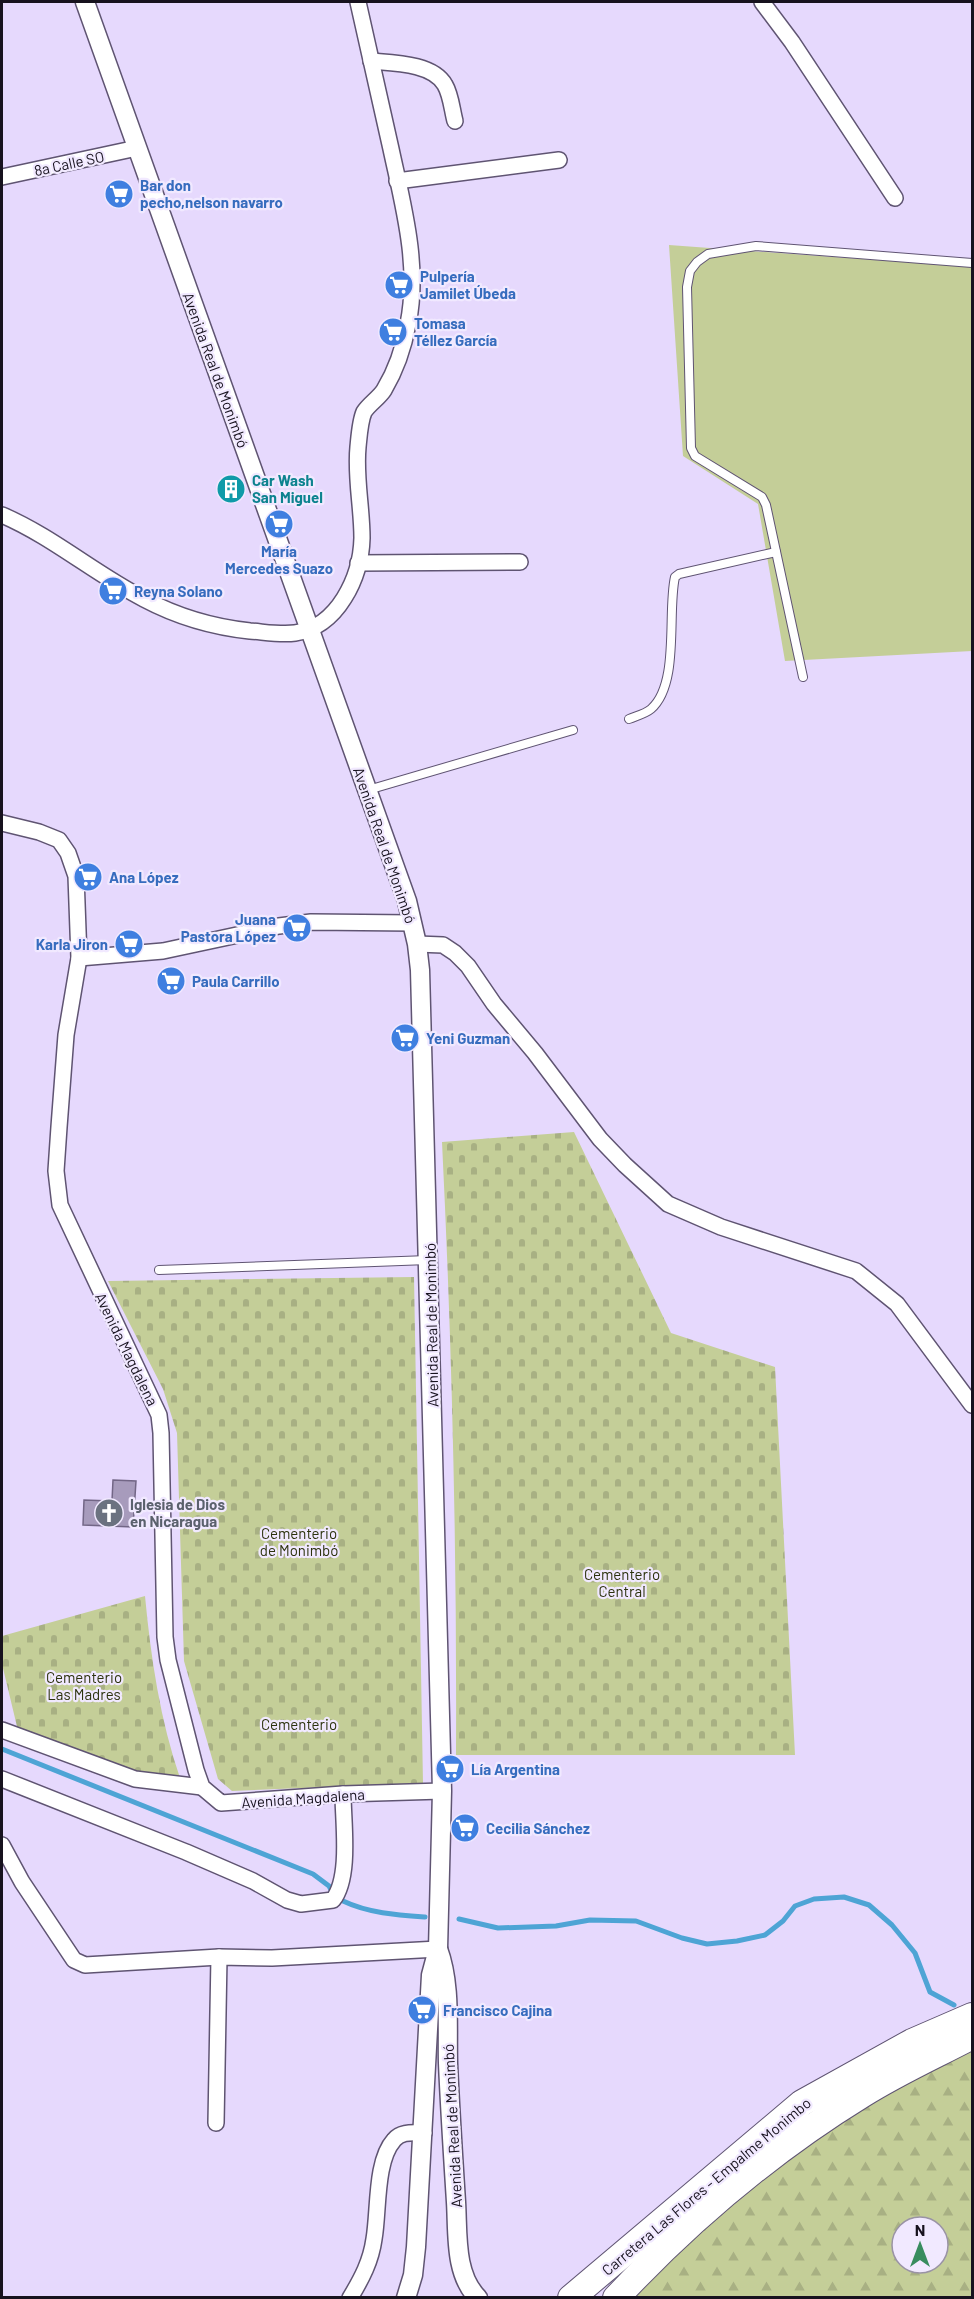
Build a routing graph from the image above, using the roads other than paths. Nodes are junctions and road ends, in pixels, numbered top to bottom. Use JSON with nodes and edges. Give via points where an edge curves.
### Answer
{"nodes":[{"id":1,"x":85,"y":2,"type":"edge"},
{"id":2,"x":358,"y":2,"type":"edge"},
{"id":3,"x":762,"y":2,"type":"edge"},
{"id":4,"x":371,"y":61,"type":"junction"},
{"id":5,"x":455,"y":121,"type":"dead end"},
{"id":6,"x":137,"y":148,"type":"junction"},
{"id":7,"x":559,"y":160,"type":"dead end"},
{"id":8,"x":2,"y":177,"type":"edge"},
{"id":9,"x":397,"y":181,"type":"junction"},
{"id":10,"x":895,"y":198,"type":"dead end"},
{"id":11,"x":972,"y":263,"type":"edge"},
{"id":12,"x":2,"y":515,"type":"edge"},
{"id":13,"x":776,"y":552,"type":"junction"},
{"id":14,"x":520,"y":562,"type":"dead end"},
{"id":15,"x":358,"y":563,"type":"junction"},
{"id":16,"x":308,"y":630,"type":"junction"},
{"id":17,"x":803,"y":676,"type":"dead end"},
{"id":18,"x":629,"y":719,"type":"dead end"},
{"id":19,"x":573,"y":730,"type":"dead end"},
{"id":20,"x":367,"y":790,"type":"junction"},
{"id":21,"x":2,"y":823,"type":"edge"},
{"id":22,"x":412,"y":923,"type":"junction"},
{"id":23,"x":417,"y":944,"type":"junction"},
{"id":24,"x":79,"y":958,"type":"junction"},
{"id":25,"x":429,"y":1260,"type":"junction"},
{"id":26,"x":159,"y":1270,"type":"dead end"},
{"id":27,"x":972,"y":1405,"type":"edge"},
{"id":28,"x":2,"y":1730,"type":"edge"},
{"id":29,"x":2,"y":1779,"type":"edge"},
{"id":30,"x":202,"y":1787,"type":"junction"},
{"id":31,"x":442,"y":1791,"type":"junction"},
{"id":32,"x":343,"y":1794,"type":"junction"},
{"id":33,"x":2,"y":1845,"type":"edge"},
{"id":34,"x":438,"y":1949,"type":"junction"},
{"id":35,"x":219,"y":1957,"type":"junction"},
{"id":36,"x":972,"y":2016,"type":"edge"},
{"id":37,"x":972,"y":2036,"type":"edge"},
{"id":38,"x":216,"y":2123,"type":"dead end"},
{"id":39,"x":424,"y":2133,"type":"junction"},
{"id":40,"x":350,"y":2298,"type":"edge"},
{"id":41,"x":406,"y":2298,"type":"edge"},
{"id":42,"x":478,"y":2298,"type":"edge"},
{"id":43,"x":571,"y":2298,"type":"edge"},
{"id":44,"x":616,"y":2298,"type":"edge"}],
"edges":[{"from":1,"to":6,"type":"street","name":"Avenida Real de Monimbó"},
{"from":2,"to":4,"type":"street"},
{"from":3,"to":10,"type":"street"},
{"from":4,"to":5,"type":"street","via":[[427,70],[445,84]]},
{"from":4,"to":9,"type":"street"},
{"from":6,"to":8,"type":"street","name":"8a Calle SO"},
{"from":6,"to":16,"type":"street","name":"Avenida Real de Monimbó"},
{"from":7,"to":9,"type":"street"},
{"from":9,"to":15,"type":"street","via":[[406,218],[411,305],[395,368],[383,392],[364,413],[356,468],[362,538]]},
{"from":11,"to":13,"type":"lane","via":[[756,246],[708,254],[690,271],[687,313],[691,448],[694,456],[762,496]]},
{"from":12,"to":16,"type":"street","via":[[26,525],[144,599],[185,618],[220,628],[293,633]]},
{"from":13,"to":17,"type":"lane"},
{"from":13,"to":18,"type":"lane","via":[[675,577],[666,679],[650,710]]},
{"from":14,"to":15,"type":"street"},
{"from":15,"to":16,"type":"street","via":[[339,605],[326,620]]},
{"from":16,"to":20,"type":"street","name":"Avenida Real de Monimbó"},
{"from":19,"to":20,"type":"lane"},
{"from":20,"to":22,"type":"street","name":"Avenida Real de Monimbó"},
{"from":21,"to":24,"type":"street","name":"Avenida Magdalena","via":[[59,840],[68,852],[76,876]]},
{"from":22,"to":23,"type":"street","name":"Avenida Real de Monimbó"},
{"from":22,"to":24,"type":"street","via":[[289,924],[163,951]]},
{"from":23,"to":25,"type":"street","name":"Avenida Real de Monimbó"},
{"from":23,"to":27,"type":"street","via":[[443,945],[468,966],[600,1139],[668,1204],[721,1227],[856,1271],[897,1305]]},
{"from":24,"to":30,"type":"street","name":"Avenida Magdalena","via":[[66,1035],[58,1127],[56,1171],[60,1205],[159,1415],[165,1637]]},
{"from":25,"to":26,"type":"lane"},
{"from":25,"to":31,"type":"street","name":"Avenida Real de Monimbó"},
{"from":28,"to":30,"type":"street","via":[[135,1779]]},
{"from":29,"to":32,"type":"street","via":[[186,1852],[302,1904],[333,1900],[339,1892],[344,1853]]},
{"from":30,"to":32,"type":"street","name":"Avenida Magdalena","via":[[221,1803]]},
{"from":31,"to":32,"type":"street","name":"Avenida Magdalena"},
{"from":31,"to":34,"type":"street","name":"Avenida Real de Monimbó"},
{"from":33,"to":35,"type":"street","via":[[74,1960],[85,1965]]},
{"from":34,"to":35,"type":"street"},
{"from":34,"to":39,"type":"street","name":"Avenida Real de Monimbó","via":[[431,1975]]},
{"from":34,"to":42,"type":"street","name":"Avenida Real de Monimbó","via":[[445,1976],[458,2245],[464,2278]]},
{"from":35,"to":38,"type":"street"},
{"from":36,"to":43,"type":"highway","name":"Carretera Las Flores - Empalme Monimbo","via":[[912,2042],[802,2103]]},
{"from":37,"to":44,"type":"highway","name":"Carretera Las Flores - Empalme Monimbo","via":[[865,2092],[802,2133],[728,2192]]},
{"from":39,"to":40,"type":"street","via":[[402,2133],[383,2159],[375,2238],[365,2272]]},
{"from":39,"to":41,"type":"street","name":"Avenida Real de Monimbó","via":[[416,2247]]}]}
